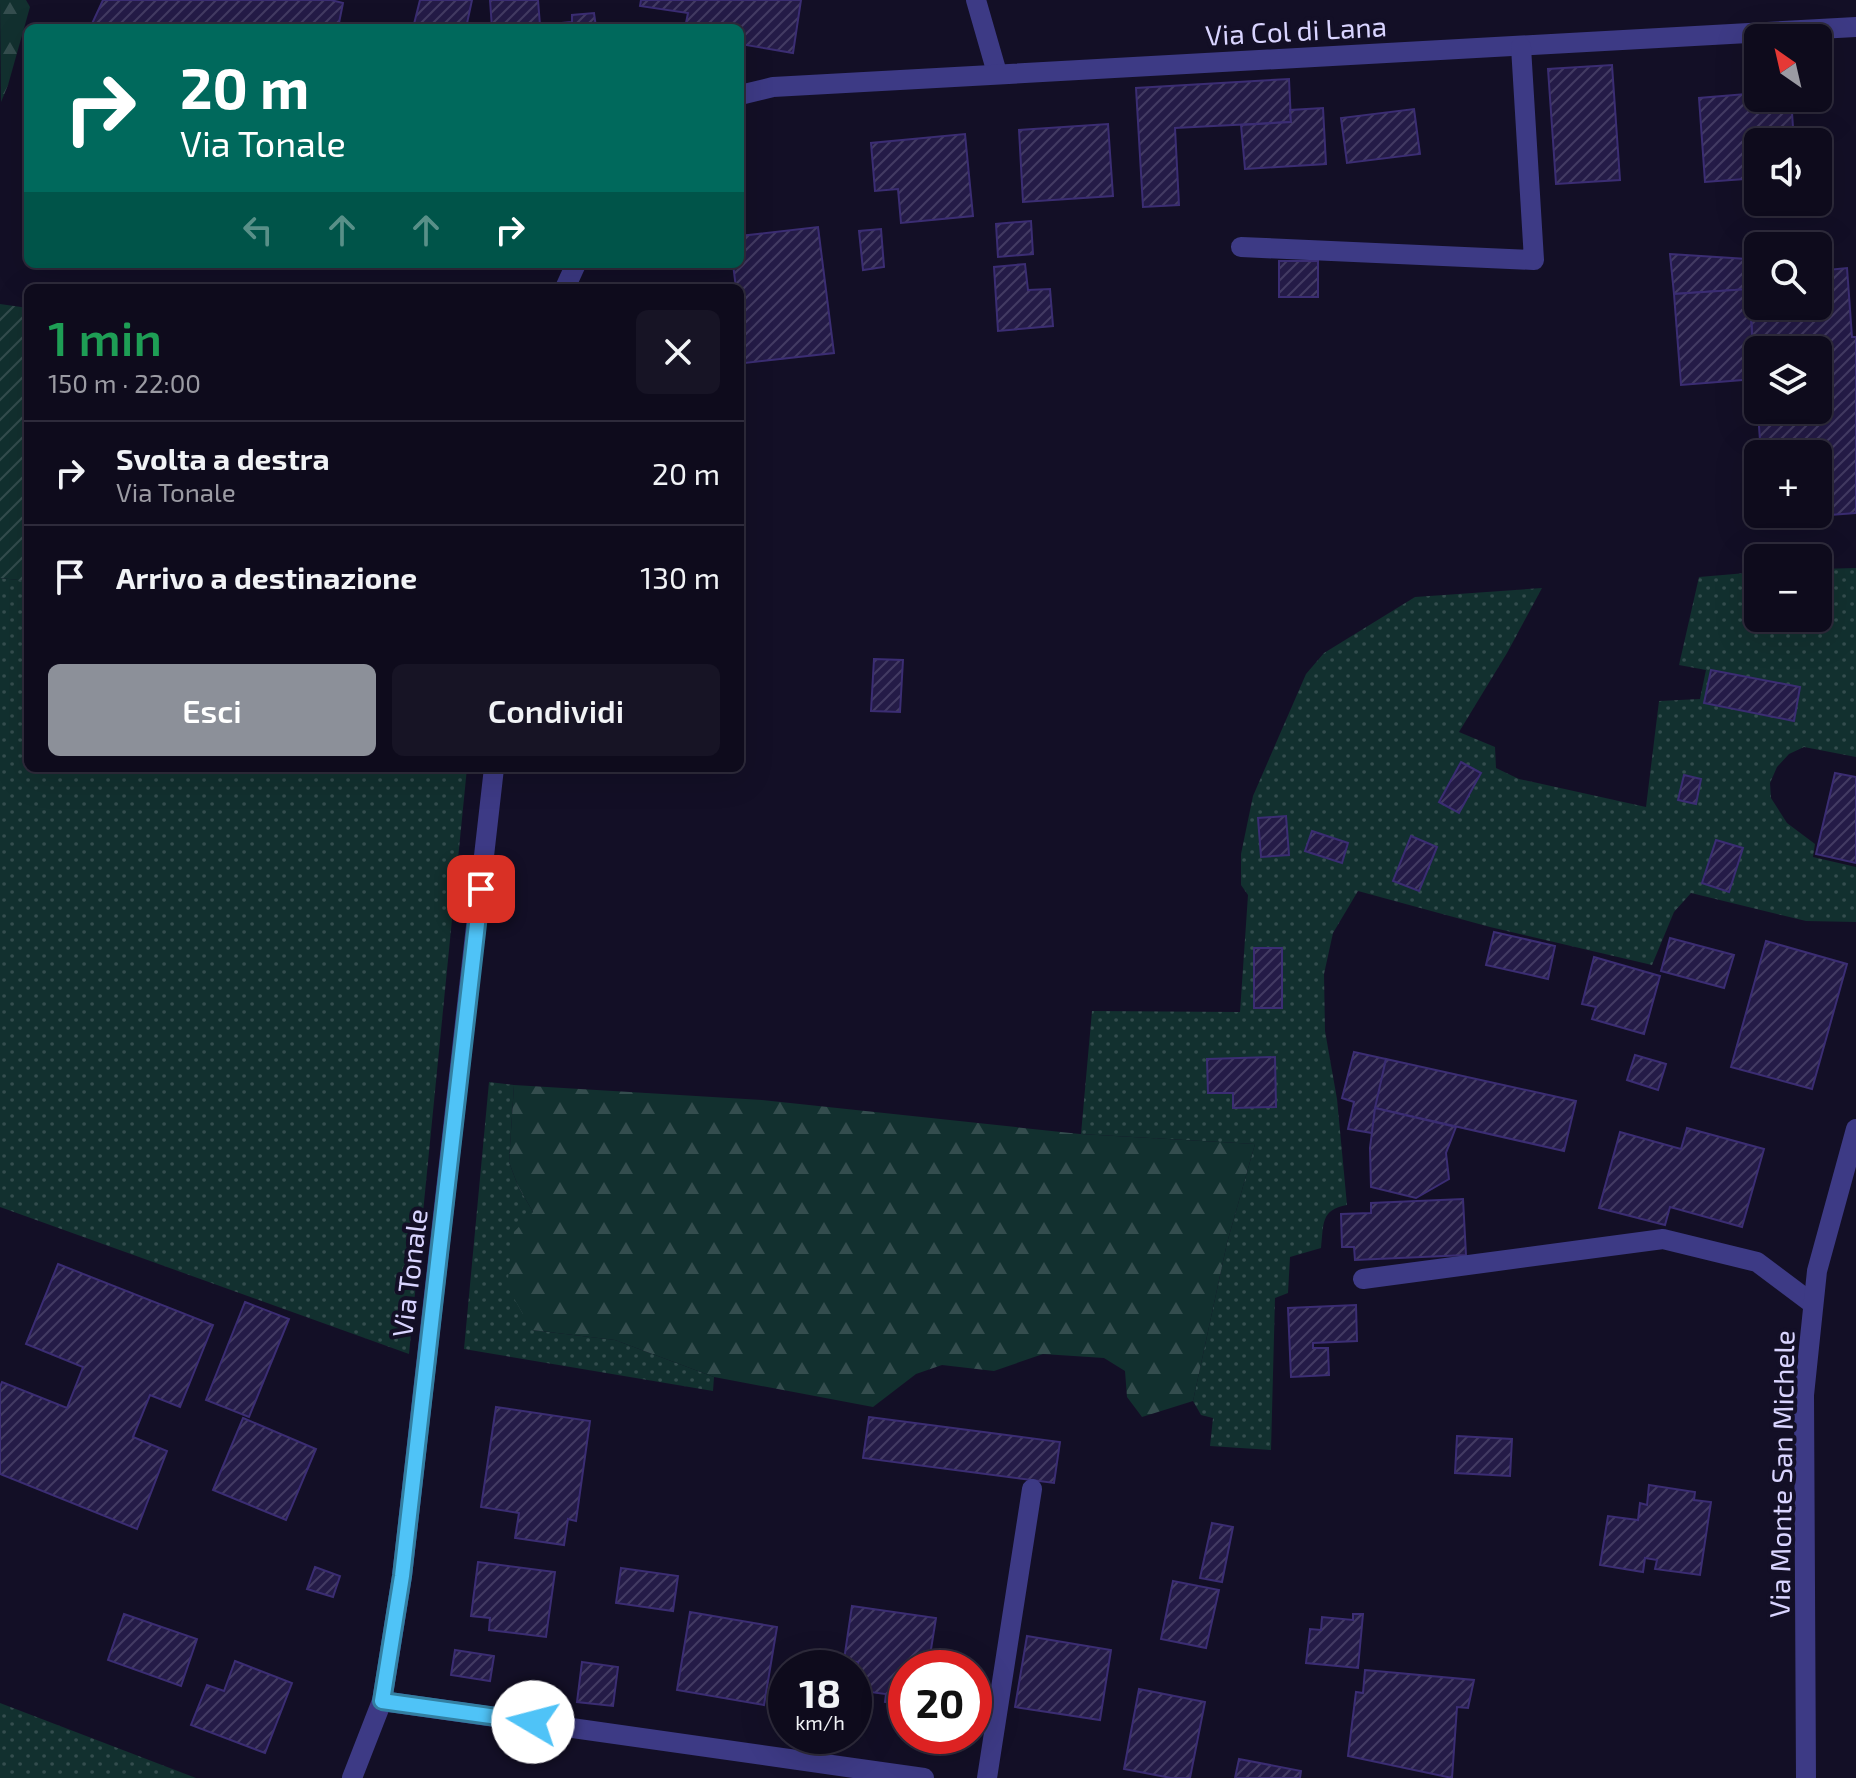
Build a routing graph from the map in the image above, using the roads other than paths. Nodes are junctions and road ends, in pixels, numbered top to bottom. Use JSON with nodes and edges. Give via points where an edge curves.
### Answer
{"nodes":[{"id":1,"x":976,"y":0,"type":"edge"},
{"id":2,"x":1856,"y":27,"type":"edge"},
{"id":3,"x":1521,"y":47,"type":"junction"},
{"id":4,"x":997,"y":73,"type":"junction"},
{"id":5,"x":744,"y":94,"type":"edge"},
{"id":6,"x":1241,"y":247,"type":"dead end"},
{"id":7,"x":494,"y":772,"type":"edge"},
{"id":8,"x":1856,"y":1129,"type":"edge"},
{"id":9,"x":1363,"y":1279,"type":"dead end"},
{"id":10,"x":1813,"y":1304,"type":"junction"},
{"id":11,"x":1032,"y":1489,"type":"dead end"},
{"id":12,"x":382,"y":1701,"type":"junction"},
{"id":13,"x":352,"y":1778,"type":"edge"},
{"id":14,"x":924,"y":1778,"type":"edge"},
{"id":15,"x":987,"y":1778,"type":"edge"},
{"id":16,"x":1806,"y":1778,"type":"edge"}],
"edges":[{"from":1,"to":4,"type":"street"},
{"from":2,"to":3,"type":"street","name":"Via Col di Lana"},
{"from":3,"to":4,"type":"street","name":"Via Col di Lana"},
{"from":3,"to":6,"type":"street","via":[[1534,260]]},
{"from":4,"to":5,"type":"street","name":"Via Col di Lana","via":[[773,87]]},
{"from":7,"to":12,"type":"street","name":"Via Tonale","via":[[402,1576]]},
{"from":8,"to":10,"type":"street","name":"Via Monte San Michele"},
{"from":9,"to":10,"type":"street","via":[[1663,1239],[1757,1262]]},
{"from":10,"to":16,"type":"street","name":"Via Monte San Michele","via":[[1804,1395]]},
{"from":11,"to":15,"type":"street"},
{"from":12,"to":13,"type":"street","name":"Via Tonale"},
{"from":12,"to":14,"type":"street"}]}
